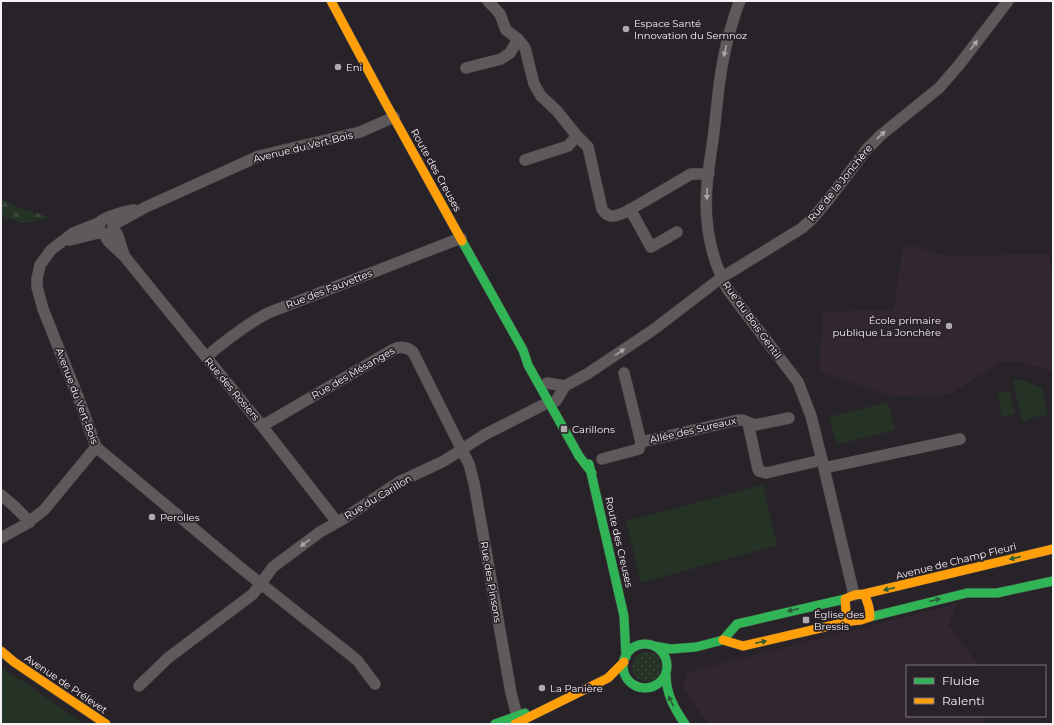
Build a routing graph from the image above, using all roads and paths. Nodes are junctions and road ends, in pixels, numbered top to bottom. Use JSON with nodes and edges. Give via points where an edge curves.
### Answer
{"nodes":[{"id":1,"x":331,"y":1,"type":"edge"},
{"id":2,"x":488,"y":1,"type":"edge"},
{"id":3,"x":740,"y":1,"type":"edge"},
{"id":4,"x":1008,"y":1,"type":"edge"},
{"id":5,"x":518,"y":39,"type":"junction"},
{"id":6,"x":466,"y":68,"type":"dead end"},
{"id":7,"x":394,"y":117,"type":"junction"},
{"id":8,"x":577,"y":136,"type":"junction"},
{"id":9,"x":525,"y":160,"type":"dead end"},
{"id":10,"x":709,"y":174,"type":"junction"},
{"id":11,"x":630,"y":210,"type":"junction"},
{"id":12,"x":106,"y":226,"type":"junction"},
{"id":13,"x":677,"y":232,"type":"dead end"},
{"id":14,"x":461,"y":238,"type":"junction"},
{"id":15,"x":721,"y":278,"type":"junction"},
{"id":16,"x":523,"y":350,"type":"junction"},
{"id":17,"x":206,"y":357,"type":"junction"},
{"id":18,"x":624,"y":373,"type":"dead end"},
{"id":19,"x":547,"y":383,"type":"junction"},
{"id":20,"x":565,"y":386,"type":"junction"},
{"id":21,"x":553,"y":402,"type":"junction"},
{"id":22,"x":789,"y":418,"type":"dead end"},
{"id":23,"x":748,"y":423,"type":"junction"},
{"id":24,"x":262,"y":426,"type":"junction"},
{"id":25,"x":960,"y":439,"type":"dead end"},
{"id":26,"x":641,"y":442,"type":"junction"},
{"id":27,"x":96,"y":447,"type":"junction"},
{"id":28,"x":461,"y":449,"type":"junction"},
{"id":29,"x":602,"y":459,"type":"dead end"},
{"id":30,"x":823,"y":464,"type":"junction"},
{"id":31,"x":1,"y":495,"type":"edge"},
{"id":32,"x":30,"y":522,"type":"junction"},
{"id":33,"x":337,"y":522,"type":"junction"},
{"id":34,"x":1,"y":538,"type":"edge"},
{"id":35,"x":1053,"y":549,"type":"edge"},
{"id":36,"x":1053,"y":581,"type":"edge"},
{"id":37,"x":260,"y":584,"type":"junction"},
{"id":38,"x":854,"y":596,"type":"junction"},
{"id":39,"x":624,"y":616,"type":"junction"},
{"id":40,"x":870,"y":617,"type":"junction"},
{"id":41,"x":851,"y":621,"type":"junction"},
{"id":42,"x":723,"y":640,"type":"junction"},
{"id":43,"x":643,"y":644,"type":"junction"},
{"id":44,"x":654,"y":646,"type":"junction"},
{"id":45,"x":696,"y":647,"type":"junction"},
{"id":46,"x":1,"y":651,"type":"edge"},
{"id":47,"x":1,"y":655,"type":"edge"},
{"id":48,"x":625,"y":659,"type":"junction"},
{"id":49,"x":14,"y":662,"type":"junction"},
{"id":50,"x":667,"y":670,"type":"junction"},
{"id":51,"x":375,"y":684,"type":"dead end"},
{"id":52,"x":633,"y":684,"type":"junction"},
{"id":53,"x":138,"y":686,"type":"dead end"},
{"id":54,"x":588,"y":688,"type":"junction"},
{"id":55,"x":642,"y":688,"type":"junction"},
{"id":56,"x":652,"y":694,"type":"dead end"},
{"id":57,"x":516,"y":720,"type":"edge"},
{"id":58,"x":106,"y":724,"type":"edge"},
{"id":59,"x":495,"y":724,"type":"edge"},
{"id":60,"x":685,"y":724,"type":"edge"}],
"edges":[{"from":1,"to":7,"type":"street","name":"Route des Creuses"},
{"from":2,"to":5,"type":"street","via":[[500,14],[506,30]]},
{"from":3,"to":10,"type":"street","name":"Rue du Bois Gentil","one_way":true,"via":[[723,56]]},
{"from":15,"to":4,"type":"street","name":"Rue de la Jonchère","one_way":true,"via":[[796,232],[812,219],[867,149],[939,88]]},
{"from":5,"to":6,"type":"street","via":[[510,53],[501,59]]},
{"from":5,"to":8,"type":"street","via":[[525,48],[534,84],[541,96]]},
{"from":7,"to":12,"type":"street","name":"Avenue du Vert-Bois","via":[[360,132],[259,156],[146,207],[116,214]]},
{"from":7,"to":14,"type":"street","name":"Route des Creuses"},
{"from":8,"to":9,"type":"street","via":[[568,146]]},
{"from":8,"to":11,"type":"street","via":[[588,147],[605,214],[615,216]]},
{"from":10,"to":11,"type":"street","via":[[691,174]]},
{"from":10,"to":15,"type":"street","name":"Rue du Bois Gentil","one_way":true,"via":[[706,219]]},
{"from":11,"to":13,"type":"street","via":[[651,247]]},
{"from":12,"to":17,"type":"street","name":"Rue des Rosiers","via":[[118,236],[125,257]]},
{"from":12,"to":27,"type":"street","name":"Avenue du Vert-Bois","via":[[96,235],[62,242],[50,250],[40,265],[37,279],[43,309]]},
{"from":14,"to":16,"type":"street","name":"Route des Creuses"},
{"from":14,"to":17,"type":"street","name":"Rue des Fauvettes","via":[[268,313],[236,333]]},
{"from":20,"to":15,"type":"street","name":"Rue de la Jonchère","one_way":true,"via":[[653,330]]},
{"from":15,"to":30,"type":"street","name":"Rue du Bois Gentil","via":[[798,382],[811,416]]},
{"from":16,"to":19,"type":"street","name":"Route des Creuses","via":[[534,360]]},
{"from":16,"to":21,"type":"street","name":"Route des Creuses","via":[[528,365]]},
{"from":17,"to":24,"type":"street","name":"Rue des Rosiers"},
{"from":18,"to":26,"type":"street"},
{"from":19,"to":20,"type":"street"},
{"from":19,"to":21,"type":"street","name":"Route des Creuses"},
{"from":20,"to":21,"type":"street"},
{"from":21,"to":28,"type":"street","name":"Rue du Carillon","via":[[484,435]]},
{"from":21,"to":39,"type":"street","name":"Route des Creuses","via":[[579,456],[592,474]]},
{"from":22,"to":23,"type":"street","name":"Allée des Sureaux","via":[[755,425]]},
{"from":23,"to":26,"type":"street","name":"Allée des Sureaux","via":[[738,420]]},
{"from":23,"to":30,"type":"street","via":[[759,471],[766,473]]},
{"from":24,"to":28,"type":"street","name":"Rue des Mésanges","via":[[394,350],[404,347],[417,358]]},
{"from":24,"to":33,"type":"street","name":"Rue des Rosiers"},
{"from":25,"to":30,"type":"street"},
{"from":26,"to":29,"type":"street","name":"Allée des Sureaux","via":[[639,450]]},
{"from":27,"to":32,"type":"street","via":[[44,510]]},
{"from":27,"to":37,"type":"street","name":"Avenue du Vert-Bois"},
{"from":28,"to":33,"type":"street","name":"Rue du Carillon","via":[[444,461],[399,482]]},
{"from":28,"to":57,"type":"street","name":"Rue des Pinsons","via":[[469,464],[474,483]]},
{"from":30,"to":38,"type":"street","name":"Rue du Bois Gentil"},
{"from":31,"to":32,"type":"street"},
{"from":32,"to":34,"type":"street"},
{"from":33,"to":37,"type":"street","name":"Rue du Carillon","one_way":true,"via":[[273,567]]},
{"from":35,"to":38,"type":"street","name":"Avenue de Champ Fleuri","one_way":true},
{"from":40,"to":36,"type":"street","one_way":true,"via":[[967,593],[997,593]]},
{"from":37,"to":51,"type":"street","via":[[356,660]]},
{"from":37,"to":53,"type":"street","name":"Rue du Carillon","via":[[253,594],[168,658]]},
{"from":38,"to":40,"type":"street","via":[[869,605]]},
{"from":38,"to":41,"type":"street","via":[[846,611]]},
{"from":38,"to":42,"type":"street","name":"Avenue de Champ Fleuri","one_way":true,"via":[[737,624]]},
{"from":39,"to":43,"type":"street","name":"Route des Creuses"},
{"from":39,"to":48,"type":"street","name":"Route des Creuses"},
{"from":40,"to":41,"type":"street"},
{"from":42,"to":41,"type":"street","one_way":true,"via":[[743,646]]},
{"from":42,"to":45,"type":"street"},
{"from":43,"to":44,"type":"street"},
{"from":43,"to":48,"type":"street","via":[[633,648]]},
{"from":44,"to":45,"type":"street"},
{"from":44,"to":50,"type":"street","via":[[664,654]]},
{"from":45,"to":50,"type":"street"},
{"from":46,"to":49,"type":"street","name":"Avenue de Prélevet"},
{"from":47,"to":49,"type":"street","name":"Avenue de Prélevet"},
{"from":48,"to":52,"type":"street","via":[[624,672]]},
{"from":48,"to":54,"type":"street","via":[[608,678]]},
{"from":49,"to":58,"type":"street","name":"Avenue de Prélevet"},
{"from":50,"to":55,"type":"street","via":[[656,685]]},
{"from":60,"to":50,"type":"street","one_way":true,"via":[[668,698]]},
{"from":52,"to":54,"type":"street"},
{"from":52,"to":55,"type":"street"},
{"from":54,"to":57,"type":"street"},
{"from":55,"to":56,"type":"street"},
{"from":57,"to":59,"type":"street"}]}
